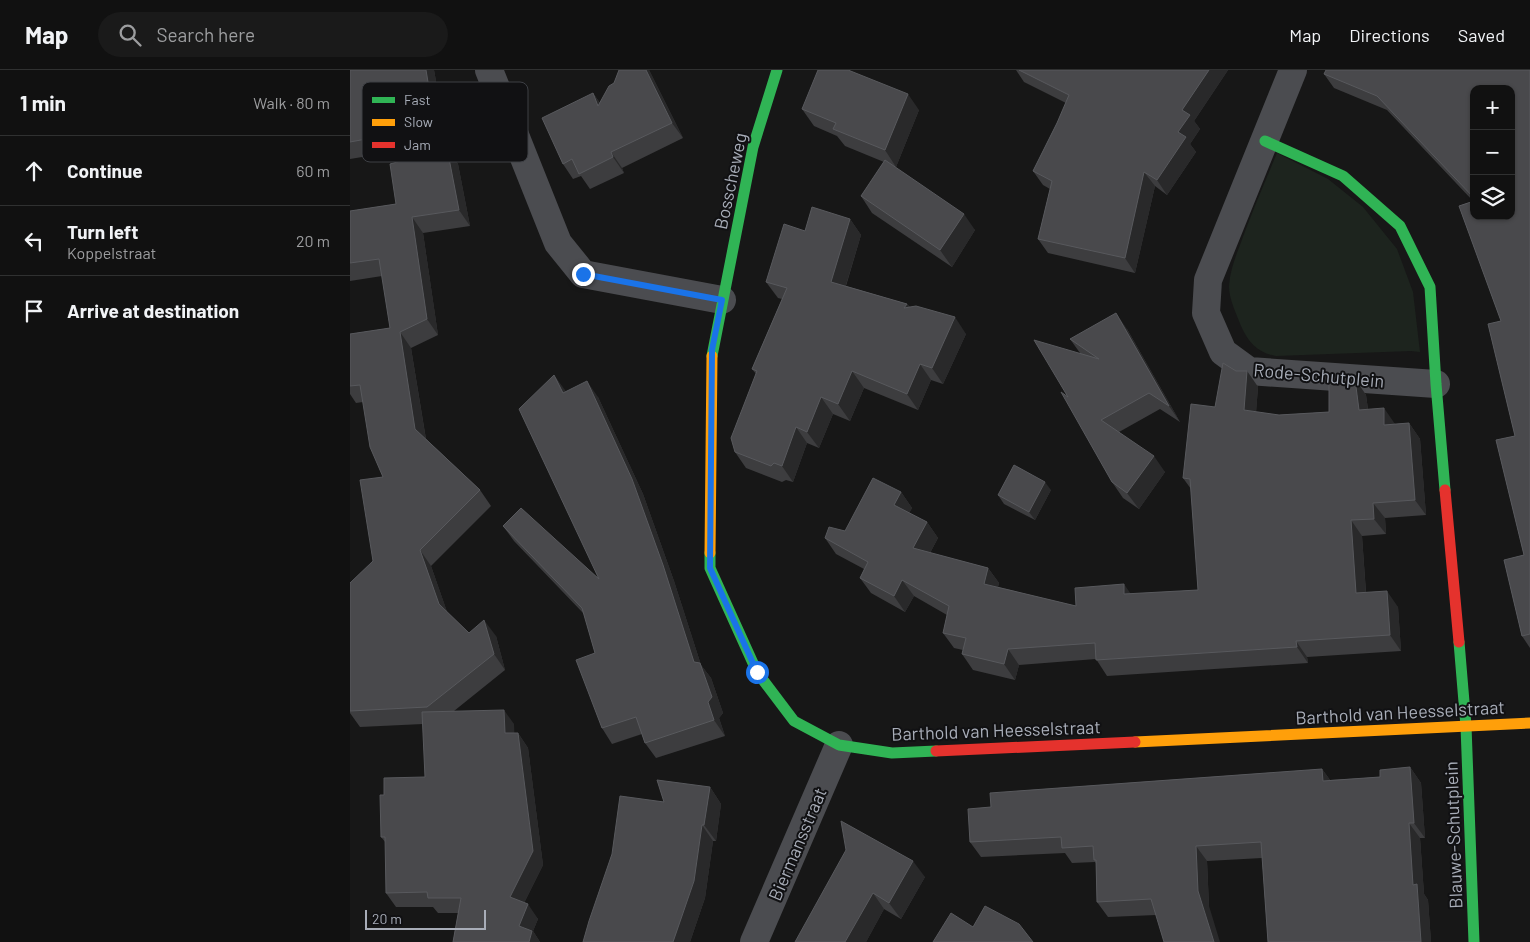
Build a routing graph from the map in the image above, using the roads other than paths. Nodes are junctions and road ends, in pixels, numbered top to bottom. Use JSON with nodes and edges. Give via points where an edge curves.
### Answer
{"nodes":[{"id":1,"x":489,"y":70,"type":"edge"},
{"id":2,"x":777,"y":70,"type":"edge"},
{"id":3,"x":1293,"y":70,"type":"edge"},
{"id":4,"x":494,"y":82,"type":"edge"},
{"id":5,"x":1265,"y":141,"type":"junction"},
{"id":6,"x":526,"y":162,"type":"edge"},
{"id":7,"x":722,"y":300,"type":"junction"},
{"id":8,"x":1436,"y":384,"type":"junction"},
{"id":9,"x":1530,"y":723,"type":"edge"},
{"id":10,"x":1466,"y":726,"type":"junction"},
{"id":11,"x":839,"y":745,"type":"junction"},
{"id":12,"x":754,"y":942,"type":"edge"},
{"id":13,"x":1474,"y":942,"type":"edge"}],
"edges":[{"from":1,"to":4,"type":"street"},
{"from":2,"to":7,"type":"street","name":"Bosscheweg","via":[[753,147]]},
{"from":3,"to":5,"type":"street","name":"Rode-Schutplein"},
{"from":5,"to":8,"type":"street","via":[[1343,176],[1400,226],[1430,287]]},
{"from":5,"to":8,"type":"street","name":"Rode-Schutplein","via":[[1208,280],[1206,313],[1223,352],[1249,371]]},
{"from":6,"to":7,"type":"street","via":[[558,243],[583,274]]},
{"from":7,"to":11,"type":"street","name":"Barthold van Heesselstraat","via":[[712,350],[710,568],[757,672],[794,721]]},
{"from":8,"to":10,"type":"street"},
{"from":9,"to":10,"type":"street","name":"Barthold van Heesselstraat"},
{"from":10,"to":11,"type":"street","name":"Barthold van Heesselstraat","via":[[892,753]]},
{"from":10,"to":13,"type":"street","name":"Blauwe-Schutplein"},
{"from":11,"to":12,"type":"street","name":"Biermansstraat"}]}
